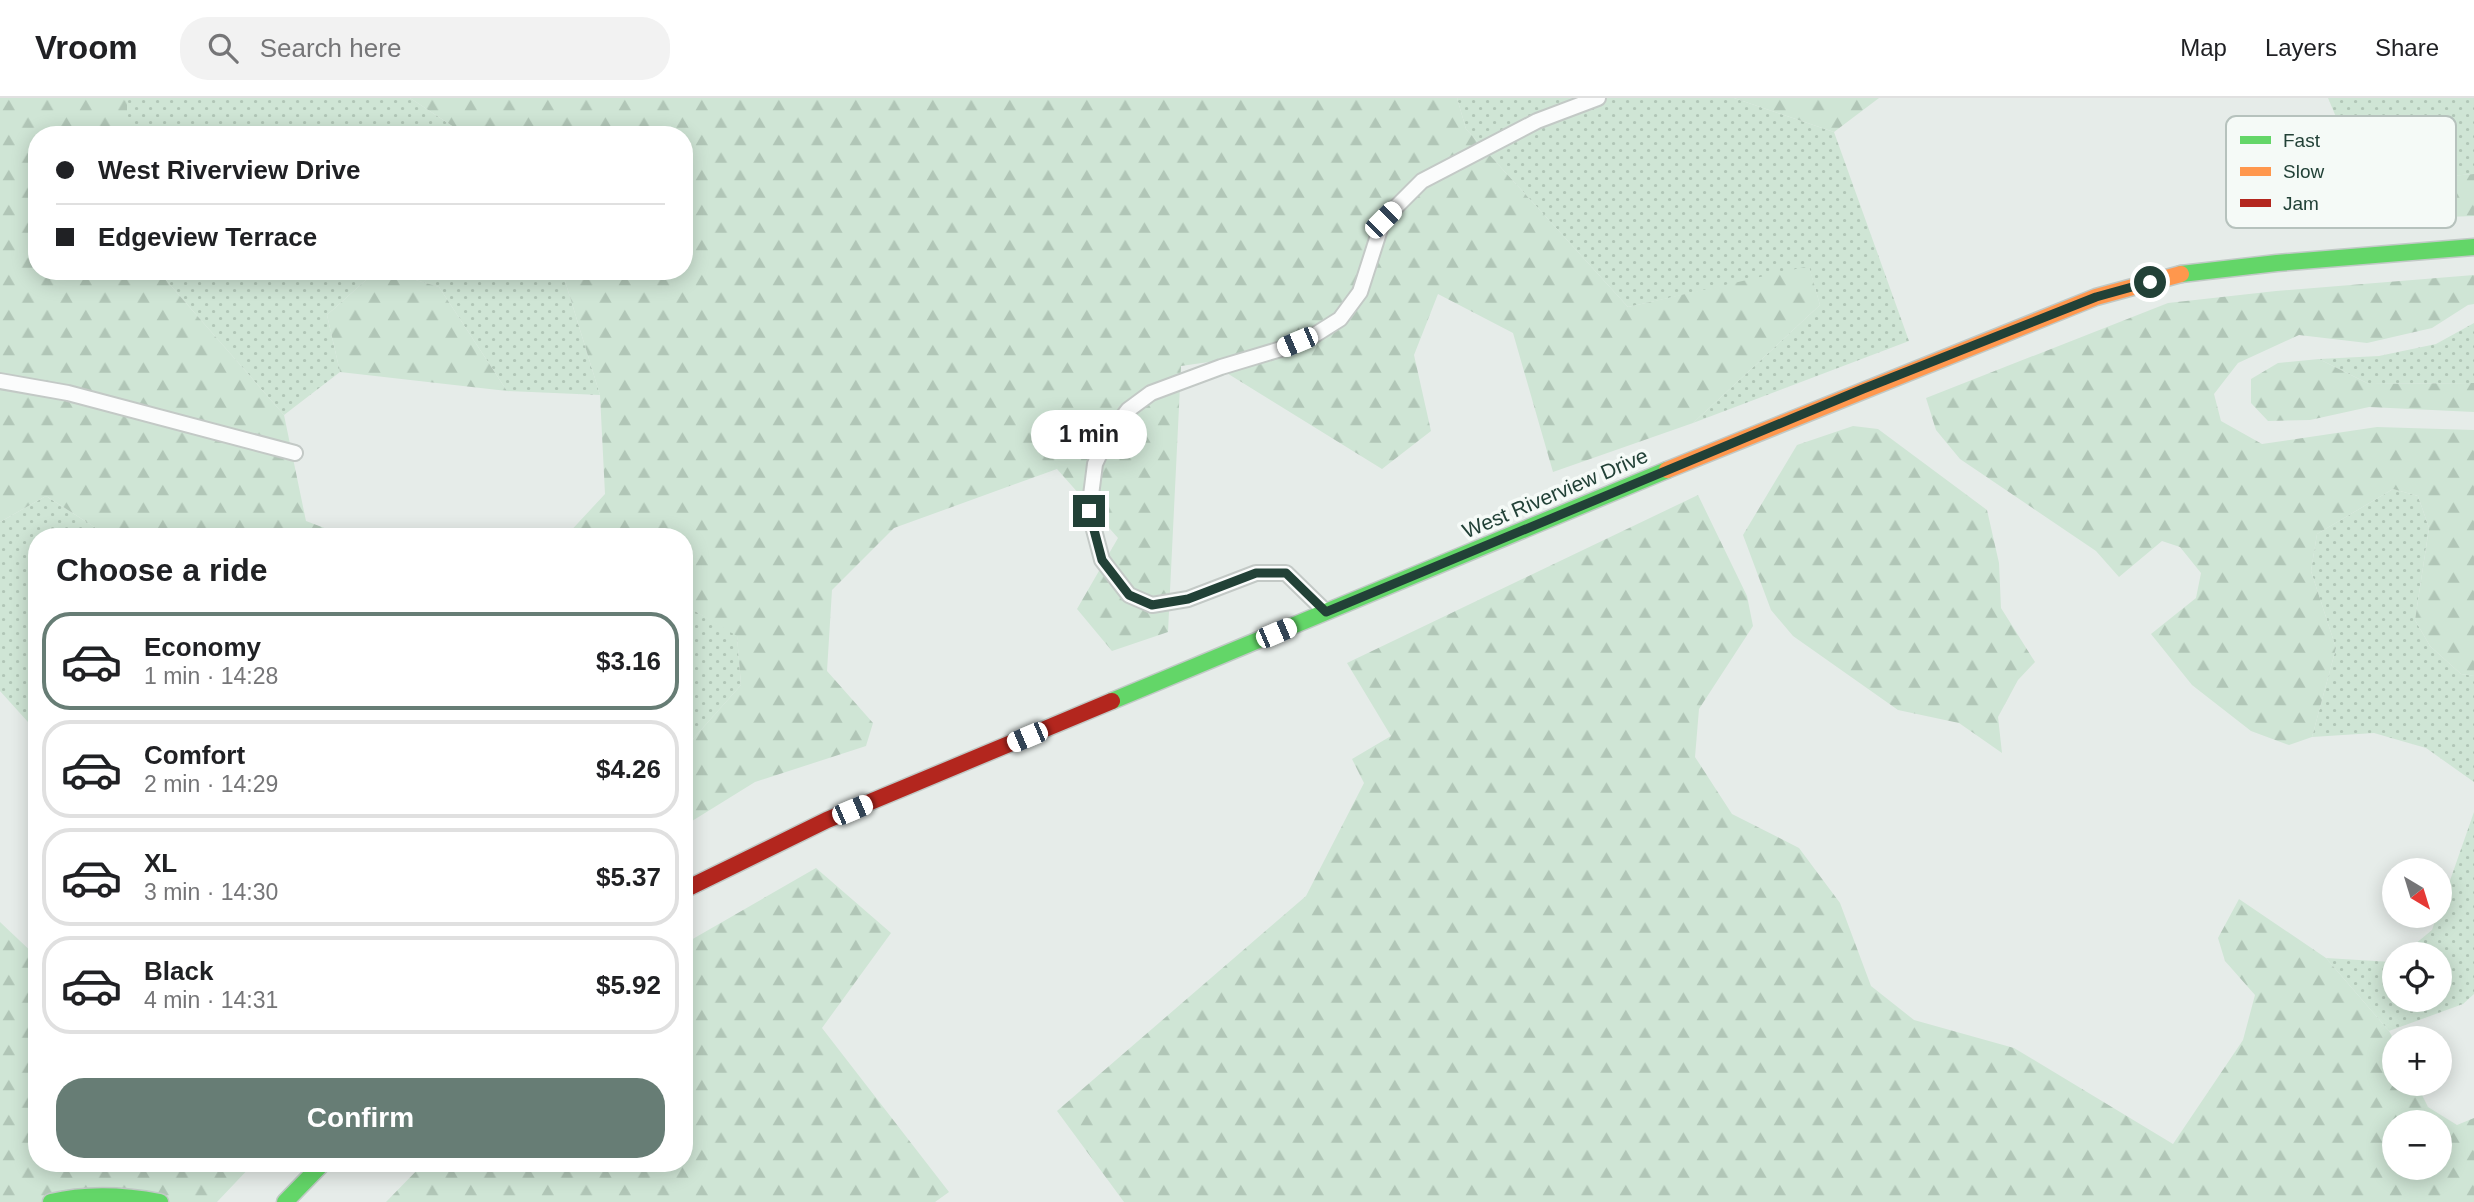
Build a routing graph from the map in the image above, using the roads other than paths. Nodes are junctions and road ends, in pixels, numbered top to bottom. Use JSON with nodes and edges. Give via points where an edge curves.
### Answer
{"nodes":[{"id":1,"x":1598,"y":98,"type":"edge"},
{"id":2,"x":2474,"y":247,"type":"edge"},
{"id":3,"x":0,"y":381,"type":"edge"},
{"id":4,"x":295,"y":453,"type":"dead end"},
{"id":5,"x":1326,"y":612,"type":"junction"},
{"id":6,"x":693,"y":886,"type":"edge"},
{"id":7,"x":313,"y":1172,"type":"edge"},
{"id":8,"x":51,"y":1202,"type":"edge"},
{"id":9,"x":160,"y":1202,"type":"edge"},
{"id":10,"x":285,"y":1202,"type":"edge"}],
"edges":[{"from":1,"to":5,"type":"lane","via":[[1537,121],[1422,181],[1383,220],[1360,292],[1340,318],[1282,349],[1151,393],[1128,410],[1108,436],[1095,464],[1089,511],[1102,560],[1129,595],[1152,605],[1188,599],[1256,573],[1286,573]]},
{"from":2,"to":5,"type":"street","name":"West Riverview Drive","via":[[2177,275],[2096,297]]},
{"from":3,"to":4,"type":"lane","via":[[68,393]]},
{"from":5,"to":6,"type":"street","name":"West Riverview Drive","via":[[827,820]]},
{"from":7,"to":10,"type":"street"},
{"from":8,"to":9,"type":"street","via":[[112,1196]]}]}
